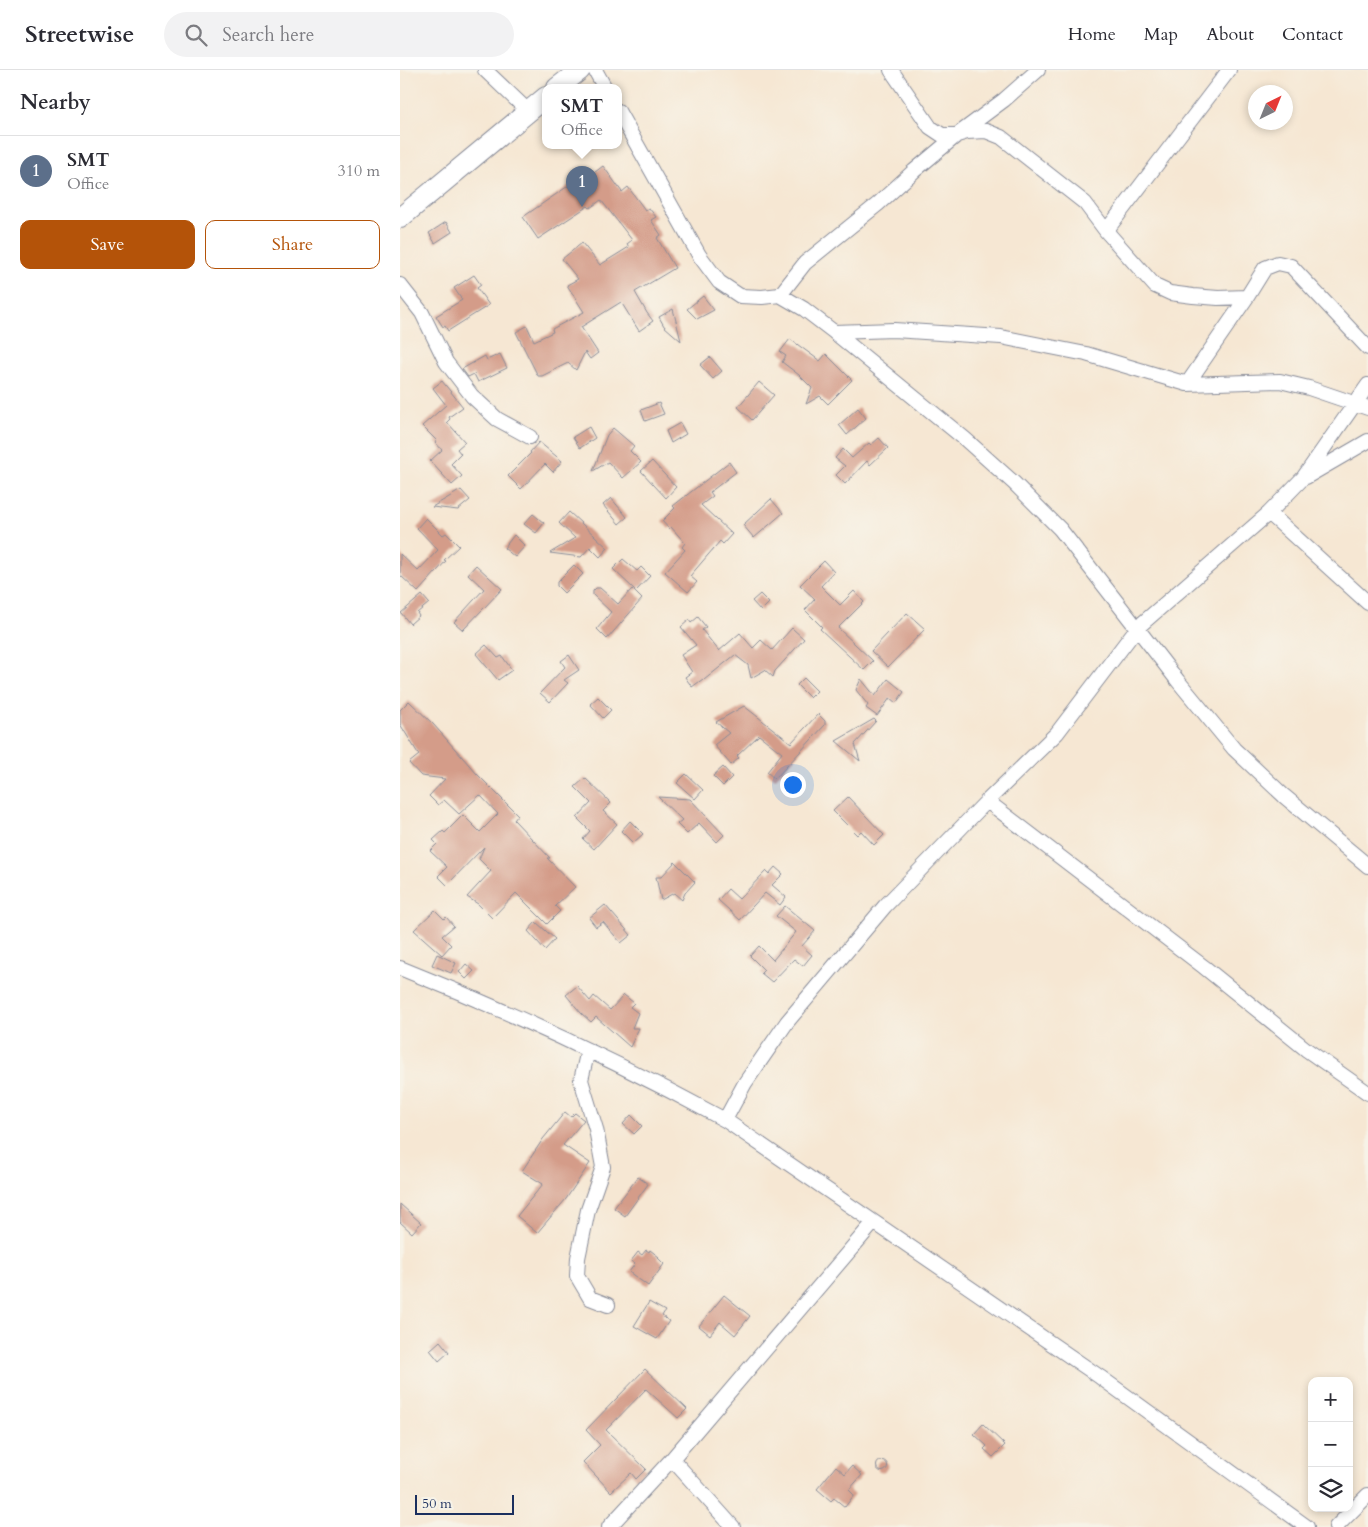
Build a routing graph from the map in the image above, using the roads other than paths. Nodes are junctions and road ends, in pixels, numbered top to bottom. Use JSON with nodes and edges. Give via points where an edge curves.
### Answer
{"nodes":[{"id":1,"x":486,"y":70,"type":"edge"},
{"id":2,"x":580,"y":70,"type":"edge"},
{"id":3,"x":595,"y":70,"type":"edge"},
{"id":4,"x":891,"y":70,"type":"edge"},
{"id":5,"x":1038,"y":70,"type":"edge"},
{"id":6,"x":1229,"y":70,"type":"edge"},
{"id":7,"x":562,"y":84,"type":"edge"},
{"id":8,"x":604,"y":84,"type":"edge"},
{"id":9,"x":542,"y":100,"type":"edge"},
{"id":10,"x":528,"y":111,"type":"junction"},
{"id":11,"x":622,"y":118,"type":"edge"},
{"id":12,"x":957,"y":135,"type":"junction"},
{"id":13,"x":400,"y":218,"type":"edge"},
{"id":14,"x":1106,"y":231,"type":"junction"},
{"id":15,"x":400,"y":285,"type":"edge"},
{"id":16,"x":780,"y":295,"type":"junction"},
{"id":17,"x":1247,"y":297,"type":"junction"},
{"id":18,"x":834,"y":332,"type":"junction"},
{"id":19,"x":1368,"y":348,"type":"edge"},
{"id":20,"x":1187,"y":384,"type":"junction"},
{"id":21,"x":1368,"y":385,"type":"edge"},
{"id":22,"x":1361,"y":407,"type":"edge"},
{"id":23,"x":530,"y":436,"type":"dead end"},
{"id":24,"x":1368,"y":441,"type":"edge"},
{"id":25,"x":1303,"y":478,"type":"junction"},
{"id":26,"x":1269,"y":513,"type":"junction"},
{"id":27,"x":1368,"y":603,"type":"edge"},
{"id":28,"x":1137,"y":628,"type":"junction"},
{"id":29,"x":987,"y":801,"type":"junction"},
{"id":30,"x":1368,"y":866,"type":"edge"},
{"id":31,"x":400,"y":968,"type":"edge"},
{"id":32,"x":588,"y":1050,"type":"junction"},
{"id":33,"x":1368,"y":1093,"type":"edge"},
{"id":34,"x":725,"y":1120,"type":"junction"},
{"id":35,"x":874,"y":1222,"type":"junction"},
{"id":36,"x":608,"y":1305,"type":"dead end"},
{"id":37,"x":672,"y":1459,"type":"junction"},
{"id":38,"x":1368,"y":1495,"type":"edge"},
{"id":39,"x":609,"y":1527,"type":"edge"},
{"id":40,"x":733,"y":1527,"type":"edge"},
{"id":41,"x":1307,"y":1527,"type":"edge"},
{"id":42,"x":1336,"y":1527,"type":"edge"}],
"edges":[{"from":1,"to":10,"type":"street"},
{"from":2,"to":7,"type":"highway"},
{"from":3,"to":8,"type":"street"},
{"from":4,"to":12,"type":"street","via":[[930,127],[942,134]]},
{"from":5,"to":12,"type":"street"},
{"from":6,"to":14,"type":"street"},
{"from":9,"to":10,"type":"highway"},
{"from":10,"to":13,"type":"highway"},
{"from":11,"to":16,"type":"street","via":[[699,255],[719,282],[740,296]]},
{"from":12,"to":14,"type":"street","via":[[986,131],[1001,137],[1085,203]]},
{"from":12,"to":16,"type":"street","via":[[805,263]]},
{"from":14,"to":17,"type":"street","via":[[1155,286],[1170,293],[1218,298]]},
{"from":15,"to":23,"type":"street","via":[[422,313],[446,362],[472,396],[497,419]]},
{"from":16,"to":18,"type":"street"},
{"from":17,"to":19,"type":"street","via":[[1266,268],[1278,263],[1291,266]]},
{"from":17,"to":20,"type":"street"},
{"from":18,"to":20,"type":"street","via":[[894,330],[1001,337],[1086,354]]},
{"from":18,"to":28,"type":"street","via":[[1014,483],[1060,529]]},
{"from":20,"to":22,"type":"street","via":[[1280,381]]},
{"from":21,"to":22,"type":"street"},
{"from":22,"to":25,"type":"street"},
{"from":24,"to":25,"type":"street"},
{"from":25,"to":26,"type":"street"},
{"from":26,"to":27,"type":"street"},
{"from":26,"to":28,"type":"street"},
{"from":28,"to":29,"type":"street","via":[[1057,733]]},
{"from":28,"to":30,"type":"street","via":[[1234,749],[1284,796]]},
{"from":29,"to":33,"type":"street","via":[[1307,1050]]},
{"from":29,"to":34,"type":"street","via":[[885,906],[787,1022],[745,1083]]},
{"from":31,"to":32,"type":"street","via":[[466,994]]},
{"from":32,"to":34,"type":"street"},
{"from":32,"to":36,"type":"street","via":[[581,1080],[596,1129],[603,1167],[588,1210],[577,1276],[590,1298]]},
{"from":34,"to":35,"type":"street"},
{"from":35,"to":37,"type":"street"},
{"from":35,"to":41,"type":"street","via":[[1100,1377]]},
{"from":37,"to":39,"type":"street"},
{"from":37,"to":40,"type":"street"},
{"from":38,"to":42,"type":"street"}]}
